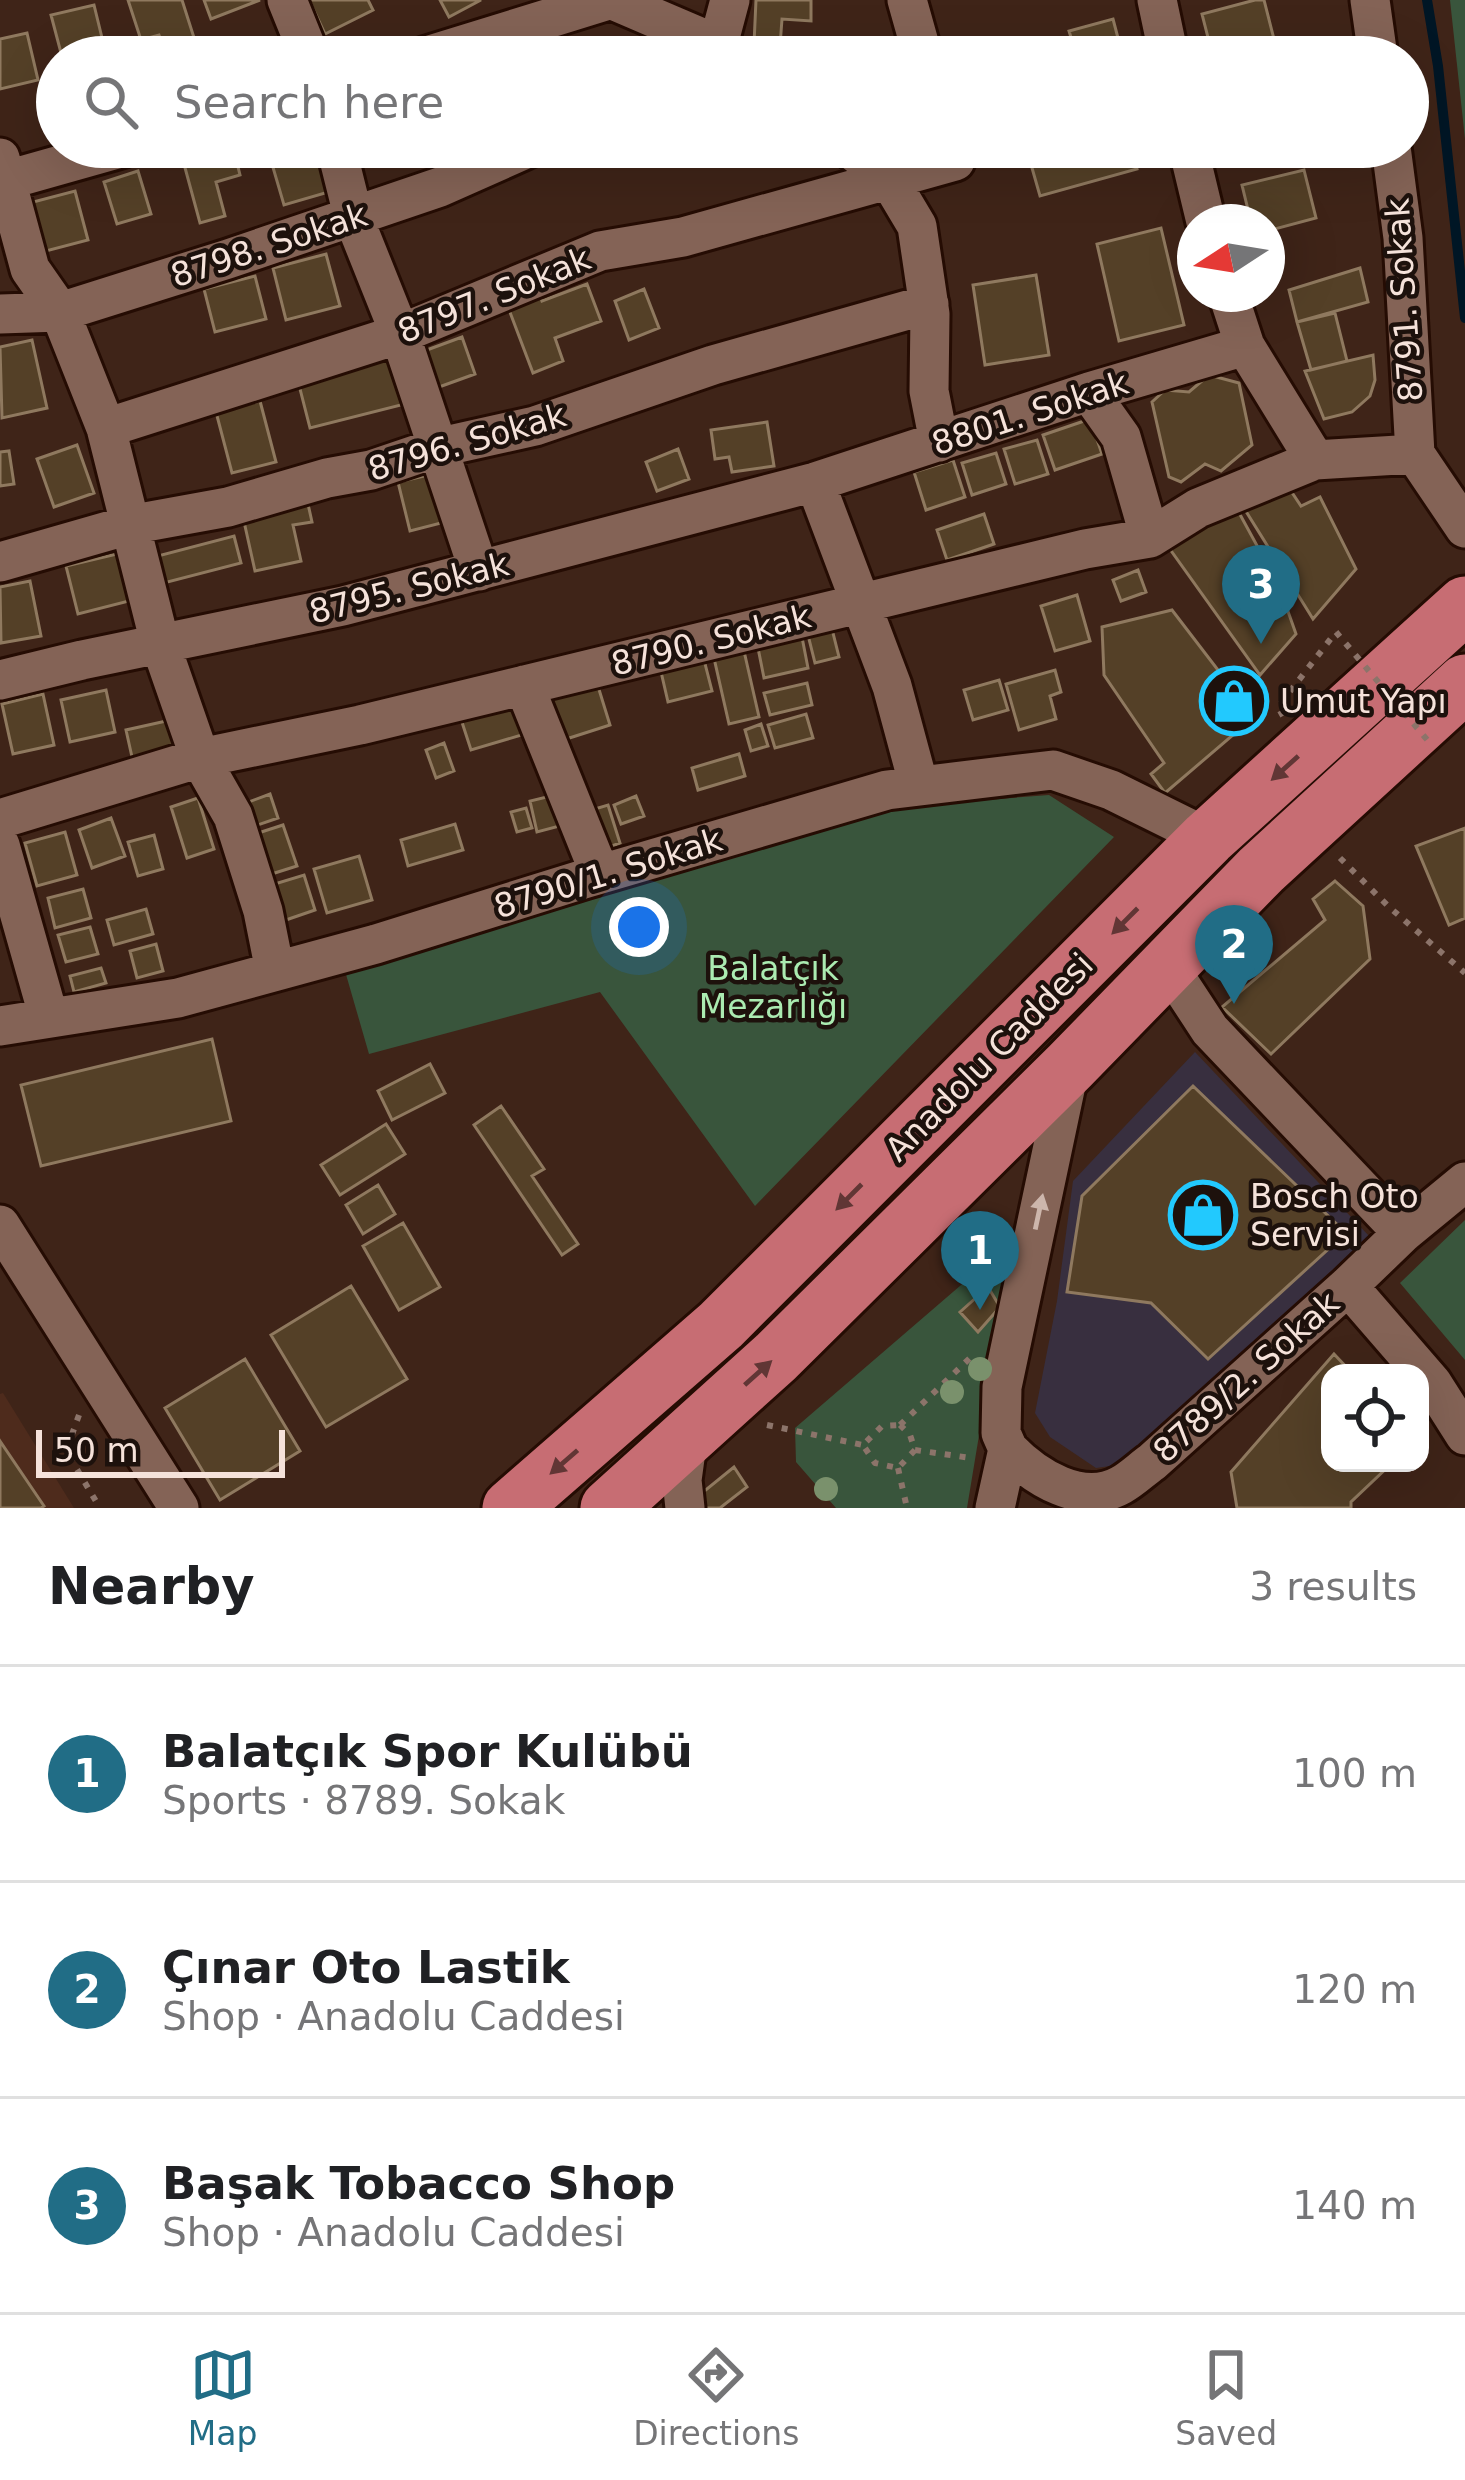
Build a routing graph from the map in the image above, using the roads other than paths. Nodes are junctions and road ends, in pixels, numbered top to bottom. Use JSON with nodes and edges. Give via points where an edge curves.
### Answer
{"nodes":[{"id":1,"x":287,"y":0,"type":"edge"},
{"id":2,"x":610,"y":0,"type":"edge"},
{"id":3,"x":730,"y":0,"type":"edge"},
{"id":4,"x":908,"y":0,"type":"edge"},
{"id":5,"x":1157,"y":0,"type":"edge"},
{"id":6,"x":1370,"y":0,"type":"edge"},
{"id":7,"x":302,"y":36,"type":"edge"},
{"id":8,"x":493,"y":36,"type":"edge"},
{"id":9,"x":682,"y":36,"type":"edge"},
{"id":10,"x":720,"y":36,"type":"edge"},
{"id":11,"x":917,"y":36,"type":"edge"},
{"id":12,"x":1164,"y":36,"type":"edge"},
{"id":13,"x":1375,"y":36,"type":"edge"},
{"id":14,"x":36,"y":166,"type":"edge"},
{"id":15,"x":341,"y":168,"type":"edge"},
{"id":16,"x":484,"y":168,"type":"edge"},
{"id":17,"x":876,"y":168,"type":"edge"},
{"id":18,"x":916,"y":168,"type":"edge"},
{"id":19,"x":1193,"y":168,"type":"edge"},
{"id":20,"x":1393,"y":168,"type":"edge"},
{"id":21,"x":2,"y":174,"type":"edge"},
{"id":22,"x":889,"y":178,"type":"junction"},
{"id":23,"x":1202,"y":204,"type":"edge"},
{"id":24,"x":354,"y":219,"type":"junction"},
{"id":25,"x":929,"y":304,"type":"junction"},
{"id":26,"x":60,"y":311,"type":"junction"},
{"id":27,"x":1234,"y":312,"type":"edge"},
{"id":28,"x":0,"y":314,"type":"edge"},
{"id":29,"x":400,"y":334,"type":"junction"},
{"id":30,"x":1245,"y":346,"type":"junction"},
{"id":31,"x":1089,"y":392,"type":"junction"},
{"id":32,"x":106,"y":428,"type":"junction"},
{"id":33,"x":939,"y":442,"type":"junction"},
{"id":34,"x":436,"y":448,"type":"junction"},
{"id":35,"x":1414,"y":454,"type":"junction"},
{"id":36,"x":1315,"y":460,"type":"junction"},
{"id":37,"x":815,"y":482,"type":"junction"},
{"id":38,"x":128,"y":525,"type":"junction"},
{"id":39,"x":1465,"y":528,"type":"edge"},
{"id":40,"x":1150,"y":538,"type":"junction"},
{"id":41,"x":0,"y":562,"type":"edge"},
{"id":42,"x":479,"y":571,"type":"junction"},
{"id":43,"x":861,"y":603,"type":"junction"},
{"id":44,"x":1465,"y":605,"type":"edge"},
{"id":45,"x":160,"y":644,"type":"junction"},
{"id":46,"x":0,"y":680,"type":"edge"},
{"id":47,"x":1465,"y":683,"type":"edge"},
{"id":48,"x":524,"y":685,"type":"junction"},
{"id":49,"x":200,"y":758,"type":"junction"},
{"id":50,"x":919,"y":786,"type":"junction"},
{"id":51,"x":0,"y":819,"type":"edge"},
{"id":52,"x":1208,"y":838,"type":"junction"},
{"id":53,"x":0,"y":844,"type":"edge"},
{"id":54,"x":600,"y":874,"type":"junction"},
{"id":55,"x":1168,"y":966,"type":"junction"},
{"id":56,"x":275,"y":971,"type":"junction"},
{"id":57,"x":49,"y":1018,"type":"junction"},
{"id":58,"x":0,"y":1026,"type":"edge"},
{"id":59,"x":1070,"y":1066,"type":"junction"},
{"id":60,"x":1465,"y":1182,"type":"edge"},
{"id":61,"x":0,"y":1225,"type":"edge"},
{"id":62,"x":1403,"y":1233,"type":"junction"},
{"id":63,"x":1348,"y":1286,"type":"junction"},
{"id":64,"x":1465,"y":1435,"type":"edge"},
{"id":65,"x":688,"y":1436,"type":"junction"},
{"id":66,"x":995,"y":1455,"type":"junction"},
{"id":67,"x":1106,"y":1498,"type":"edge"},
{"id":68,"x":179,"y":1508,"type":"edge"},
{"id":69,"x":511,"y":1508,"type":"edge"},
{"id":70,"x":609,"y":1508,"type":"edge"},
{"id":71,"x":685,"y":1508,"type":"edge"},
{"id":72,"x":995,"y":1508,"type":"edge"}],
"edges":[{"from":1,"to":7,"type":"street"},
{"from":2,"to":8,"type":"street"},
{"from":2,"to":9,"type":"street"},
{"from":3,"to":10,"type":"street"},
{"from":4,"to":11,"type":"street"},
{"from":5,"to":12,"type":"street"},
{"from":6,"to":13,"type":"street"},
{"from":14,"to":21,"type":"street"},
{"from":15,"to":24,"type":"street"},
{"from":16,"to":24,"type":"street","name":"8798. Sokak"},
{"from":17,"to":22,"type":"street"},
{"from":18,"to":22,"type":"street","name":"8797. Sokak"},
{"from":19,"to":23,"type":"street"},
{"from":20,"to":35,"type":"street","name":"8791. Sokak"},
{"from":21,"to":26,"type":"street","via":[[30,269]]},
{"from":22,"to":25,"type":"street","via":[[917,226]]},
{"from":22,"to":29,"type":"street","name":"8797. Sokak","via":[[683,236],[600,250]]},
{"from":24,"to":26,"type":"street","name":"8798. Sokak"},
{"from":24,"to":29,"type":"street"},
{"from":25,"to":33,"type":"street","via":[[929,391]]},
{"from":25,"to":34,"type":"street","name":"8796. Sokak","via":[[713,364],[535,426]]},
{"from":26,"to":28,"type":"street","name":"8798. Sokak"},
{"from":26,"to":32,"type":"street"},
{"from":27,"to":30,"type":"street"},
{"from":29,"to":32,"type":"street","name":"8797. Sokak"},
{"from":29,"to":34,"type":"street"},
{"from":30,"to":31,"type":"street","name":"8801. Sokak"},
{"from":30,"to":36,"type":"street"},
{"from":31,"to":33,"type":"street","name":"8801. Sokak"},
{"from":31,"to":40,"type":"street","via":[[1121,437]]},
{"from":32,"to":38,"type":"street"},
{"from":33,"to":37,"type":"street","name":"8801. Sokak"},
{"from":34,"to":38,"type":"street","name":"8796. Sokak","via":[[228,507]]},
{"from":34,"to":42,"type":"street"},
{"from":35,"to":36,"type":"street","name":"8790. Sokak"},
{"from":35,"to":39,"type":"street"},
{"from":36,"to":40,"type":"street","name":"8790. Sokak","via":[[1198,508]]},
{"from":37,"to":42,"type":"street","name":"8795. Sokak"},
{"from":37,"to":43,"type":"street"},
{"from":38,"to":41,"type":"street","name":"8796. Sokak"},
{"from":38,"to":45,"type":"street"},
{"from":40,"to":43,"type":"street","name":"8790. Sokak"},
{"from":42,"to":45,"type":"street","name":"8795. Sokak"},
{"from":43,"to":48,"type":"street","name":"8790. Sokak"},
{"from":43,"to":50,"type":"street"},
{"from":44,"to":52,"type":"highway","name":"Anadolu Caddesi","one_way":true},
{"from":45,"to":46,"type":"street","name":"8795. Sokak"},
{"from":45,"to":49,"type":"street"},
{"from":47,"to":55,"type":"highway","name":"Anadolu Caddesi"},
{"from":48,"to":49,"type":"street","name":"8790. Sokak"},
{"from":48,"to":54,"type":"street"},
{"from":49,"to":51,"type":"street","name":"8790. Sokak"},
{"from":49,"to":56,"type":"street","via":[[232,816]]},
{"from":50,"to":52,"type":"street","name":"8790/1. Sokak","via":[[1053,770]]},
{"from":50,"to":54,"type":"street","name":"8790/1. Sokak"},
{"from":52,"to":69,"type":"highway","name":"Anadolu Caddesi","one_way":true,"via":[[721,1325]]},
{"from":53,"to":57,"type":"street"},
{"from":54,"to":56,"type":"street","name":"8790/1. Sokak"},
{"from":55,"to":59,"type":"highway","name":"Anadolu Caddesi"},
{"from":55,"to":62,"type":"street","via":[[1210,1030]]},
{"from":56,"to":57,"type":"street","name":"8790/1. Sokak","via":[[178,998]]},
{"from":57,"to":58,"type":"street","name":"8790/1. Sokak"},
{"from":65,"to":59,"type":"highway","name":"Anadolu Caddesi","one_way":true},
{"from":66,"to":59,"type":"street","one_way":true,"via":[[1002,1387]]},
{"from":60,"to":62,"type":"street","name":"8789/2. Sokak"},
{"from":61,"to":68,"type":"street"},
{"from":62,"to":63,"type":"street","name":"8789/2. Sokak"},
{"from":63,"to":64,"type":"street","via":[[1432,1383]]},
{"from":63,"to":67,"type":"street","name":"8789/2. Sokak"},
{"from":65,"to":70,"type":"highway","name":"Anadolu Caddesi"},
{"from":65,"to":71,"type":"street"},
{"from":66,"to":67,"type":"street","name":"8789/2. Sokak"},
{"from":66,"to":72,"type":"street"}]}
